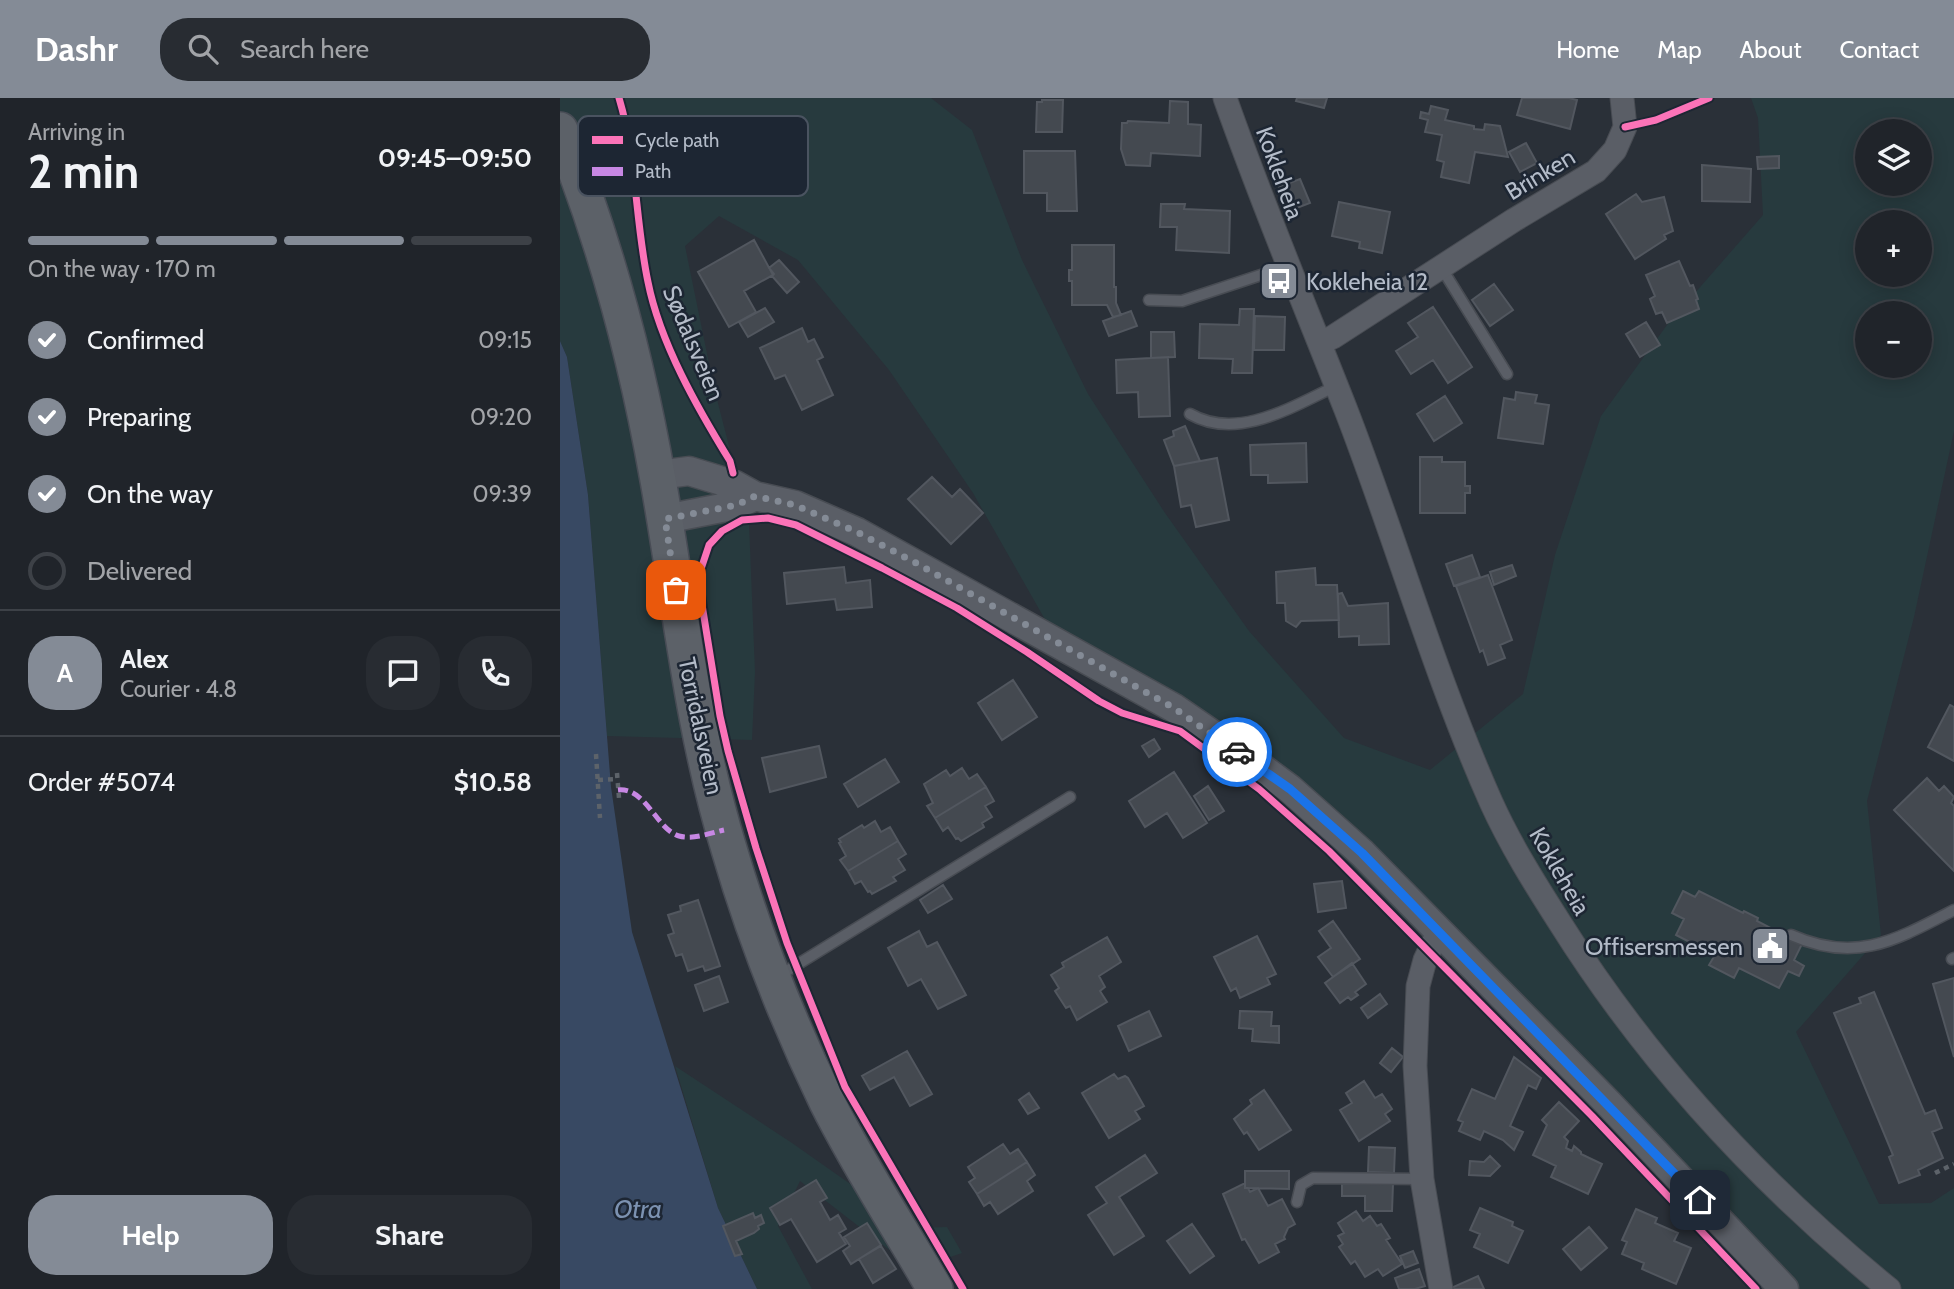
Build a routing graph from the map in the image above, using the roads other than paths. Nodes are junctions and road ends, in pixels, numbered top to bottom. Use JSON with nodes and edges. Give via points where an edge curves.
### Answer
{"nodes":[{"id":1,"x":1225,"y":98,"type":"edge"},
{"id":2,"x":1622,"y":98,"type":"edge"},
{"id":3,"x":560,"y":130,"type":"edge"},
{"id":4,"x":578,"y":180,"type":"edge"},
{"id":5,"x":584,"y":196,"type":"edge"},
{"id":6,"x":1288,"y":266,"type":"junction"},
{"id":7,"x":1441,"y":267,"type":"junction"},
{"id":8,"x":1149,"y":300,"type":"dead end"},
{"id":9,"x":1320,"y":343,"type":"junction"},
{"id":10,"x":1507,"y":374,"type":"dead end"},
{"id":11,"x":1336,"y":386,"type":"junction"},
{"id":12,"x":1190,"y":414,"type":"dead end"},
{"id":13,"x":658,"y":475,"type":"junction"},
{"id":14,"x":755,"y":496,"type":"junction"},
{"id":15,"x":665,"y":519,"type":"junction"},
{"id":16,"x":1070,"y":797,"type":"dead end"},
{"id":17,"x":1954,"y":910,"type":"edge"},
{"id":18,"x":1439,"y":931,"type":"junction"},
{"id":19,"x":1791,"y":935,"type":"dead end"},
{"id":20,"x":774,"y":978,"type":"junction"},
{"id":21,"x":1422,"y":1179,"type":"junction"},
{"id":22,"x":1297,"y":1202,"type":"dead end"},
{"id":23,"x":935,"y":1289,"type":"edge"},
{"id":24,"x":1441,"y":1289,"type":"edge"},
{"id":25,"x":1784,"y":1289,"type":"edge"},
{"id":26,"x":1889,"y":1289,"type":"edge"}],
"edges":[{"from":1,"to":6,"type":"street","name":"Kokleheia"},
{"from":2,"to":7,"type":"street","name":"Brinken","via":[[1625,127],[1615,150],[1596,171]]},
{"from":3,"to":4,"type":"main road","name":"Torridalsveien"},
{"from":5,"to":13,"type":"main road","name":"Torridalsveien","via":[[619,304]]},
{"from":6,"to":8,"type":"lane","via":[[1182,301]]},
{"from":6,"to":9,"type":"street","name":"Kokleheia"},
{"from":7,"to":9,"type":"street","name":"Brinken"},
{"from":7,"to":10,"type":"lane"},
{"from":9,"to":11,"type":"street","name":"Kokleheia"},
{"from":11,"to":12,"type":"lane","via":[[1301,404],[1237,425],[1219,425]]},
{"from":11,"to":26,"type":"street","name":"Kokleheia","via":[[1465,740],[1493,805],[1540,892],[1613,1004],[1667,1073],[1765,1178]]},
{"from":13,"to":14,"type":"street","via":[[689,471]]},
{"from":13,"to":15,"type":"main road","name":"Torridalsveien"},
{"from":14,"to":15,"type":"street","via":[[737,505]]},
{"from":14,"to":18,"type":"street","via":[[795,505],[857,532],[1174,708],[1290,789]]},
{"from":15,"to":20,"type":"main road","name":"Torridalsveien","via":[[708,769],[729,849]]},
{"from":16,"to":20,"type":"lane"},
{"from":17,"to":19,"type":"lane","via":[[1901,937],[1868,947],[1835,949]]},
{"from":18,"to":21,"type":"street","via":[[1418,986],[1415,1066]]},
{"from":18,"to":25,"type":"street"},
{"from":20,"to":23,"type":"main road","name":"Torridalsveien","via":[[828,1102]]},
{"from":21,"to":22,"type":"lane","via":[[1313,1178],[1301,1185]]},
{"from":21,"to":24,"type":"street"}]}
